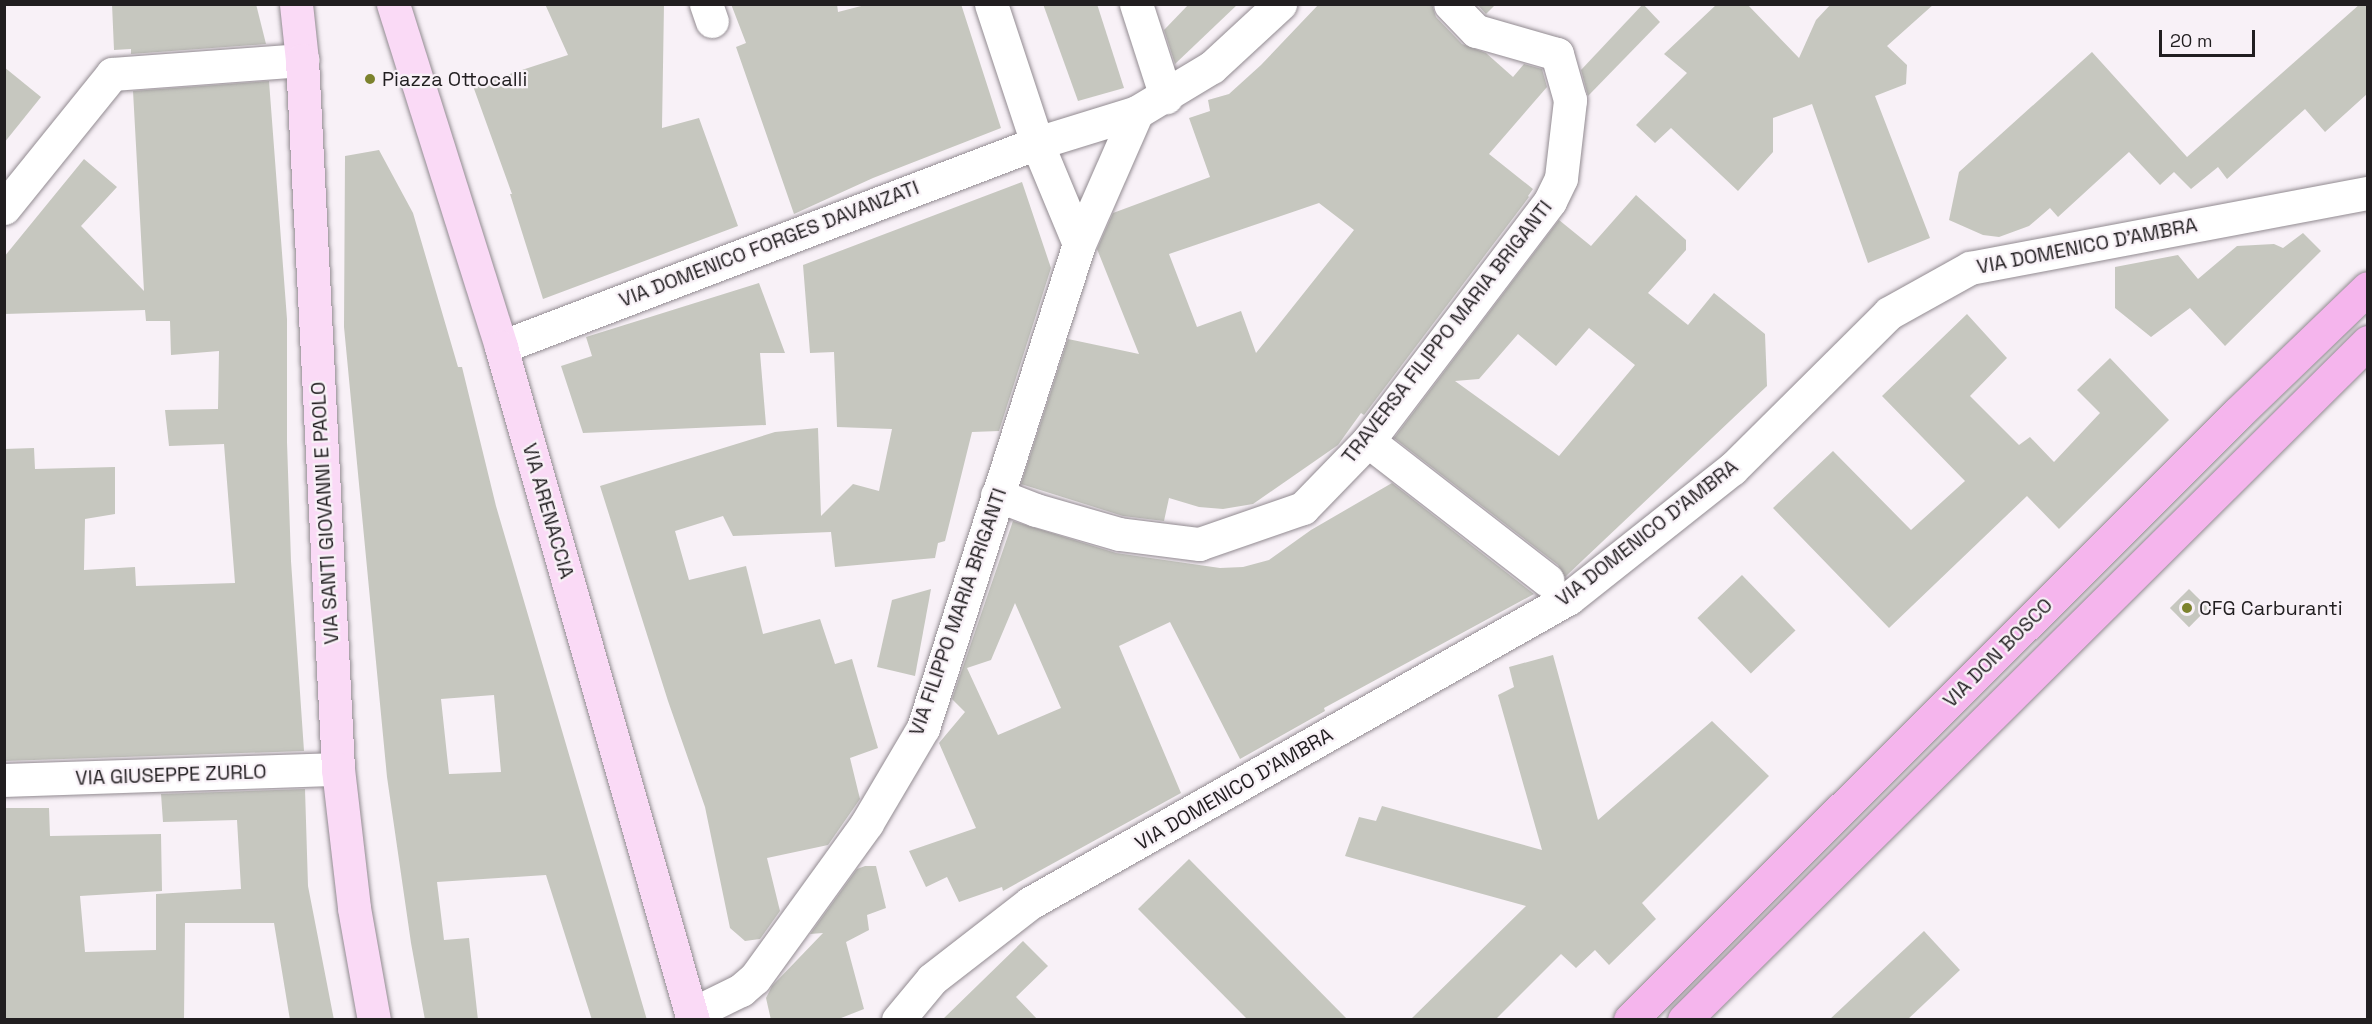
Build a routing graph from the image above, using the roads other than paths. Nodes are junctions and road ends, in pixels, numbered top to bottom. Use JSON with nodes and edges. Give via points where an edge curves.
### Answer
{"nodes":[{"id":1,"x":296,"y":4,"type":"edge"},
{"id":2,"x":393,"y":4,"type":"edge"},
{"id":3,"x":991,"y":4,"type":"edge"},
{"id":4,"x":1136,"y":4,"type":"edge"},
{"id":5,"x":1280,"y":4,"type":"edge"},
{"id":6,"x":1450,"y":4,"type":"edge"},
{"id":7,"x":302,"y":60,"type":"junction"},
{"id":8,"x":1166,"y":97,"type":"junction"},
{"id":9,"x":1137,"y":112,"type":"junction"},
{"id":10,"x":1037,"y":142,"type":"junction"},
{"id":11,"x":2367,"y":193,"type":"edge"},
{"id":12,"x":4,"y":208,"type":"edge"},
{"id":13,"x":1079,"y":244,"type":"junction"},
{"id":14,"x":2367,"y":288,"type":"edge"},
{"id":15,"x":2367,"y":342,"type":"edge"},
{"id":16,"x":501,"y":347,"type":"junction"},
{"id":17,"x":2238,"y":414,"type":"junction"},
{"id":18,"x":1368,"y":441,"type":"junction"},
{"id":19,"x":2267,"y":443,"type":"junction"},
{"id":20,"x":997,"y":495,"type":"junction"},
{"id":21,"x":1547,"y":580,"type":"dead end"},
{"id":22,"x":338,"y":769,"type":"junction"},
{"id":23,"x":4,"y":780,"type":"edge"},
{"id":24,"x":692,"y":1017,"type":"edge"},
{"id":25,"x":374,"y":1020,"type":"edge"},
{"id":26,"x":897,"y":1020,"type":"edge"},
{"id":27,"x":1630,"y":1020,"type":"edge"},
{"id":28,"x":1684,"y":1020,"type":"edge"}],
"edges":[{"from":1,"to":7,"type":"main road","name":"VIA SANTI GIOVANNI E PAOLO"},
{"from":2,"to":16,"type":"main road","name":"VIA ARENACCIA"},
{"from":3,"to":10,"type":"street"},
{"from":4,"to":8,"type":"street"},
{"from":5,"to":8,"type":"street","via":[[1212,67]]},
{"from":6,"to":18,"type":"street","name":"TRAVERSA FILIPPO MARIA BRIGANTI","via":[[1476,31],[1557,54],[1570,100],[1561,178],[1550,201]]},
{"from":7,"to":12,"type":"street","via":[[112,74]]},
{"from":7,"to":22,"type":"main road","name":"VIA SANTI GIOVANNI E PAOLO"},
{"from":8,"to":9,"type":"street"},
{"from":9,"to":10,"type":"street"},
{"from":9,"to":13,"type":"street","name":"VIA FILIPPO MARIA BRIGANTI"},
{"from":10,"to":13,"type":"street"},
{"from":10,"to":16,"type":"street","name":"VIA DOMENICO FORGES DAVANZATI"},
{"from":11,"to":26,"type":"street","name":"VIA DOMENICO D'AMBRA","via":[[1970,268],[1889,313],[1732,469],[1569,598],[1030,903],[932,979]]},
{"from":13,"to":20,"type":"street","name":"VIA FILIPPO MARIA BRIGANTI"},
{"from":14,"to":17,"type":"main road","name":"VIA DON BOSCO"},
{"from":15,"to":19,"type":"main road","name":"VIA DON BOSCO"},
{"from":16,"to":24,"type":"main road","name":"VIA ARENACCIA"},
{"from":17,"to":19,"type":"main road"},
{"from":17,"to":27,"type":"main road","name":"VIA DON BOSCO"},
{"from":18,"to":20,"type":"street","name":"TRAVERSA FILIPPO MARIA BRIGANTI","via":[[1303,508],[1199,544],[1119,534]]},
{"from":18,"to":21,"type":"street"},
{"from":19,"to":28,"type":"main road","name":"VIA DON BOSCO"},
{"from":20,"to":24,"type":"street","name":"VIA FILIPPO MARIA BRIGANTI","via":[[923,728],[912,747],[867,823],[755,978]]},
{"from":22,"to":23,"type":"street","name":"VIA GIUSEPPE ZURLO"},
{"from":22,"to":25,"type":"main road","name":"VIA SANTI GIOVANNI E PAOLO","via":[[354,908]]}]}
